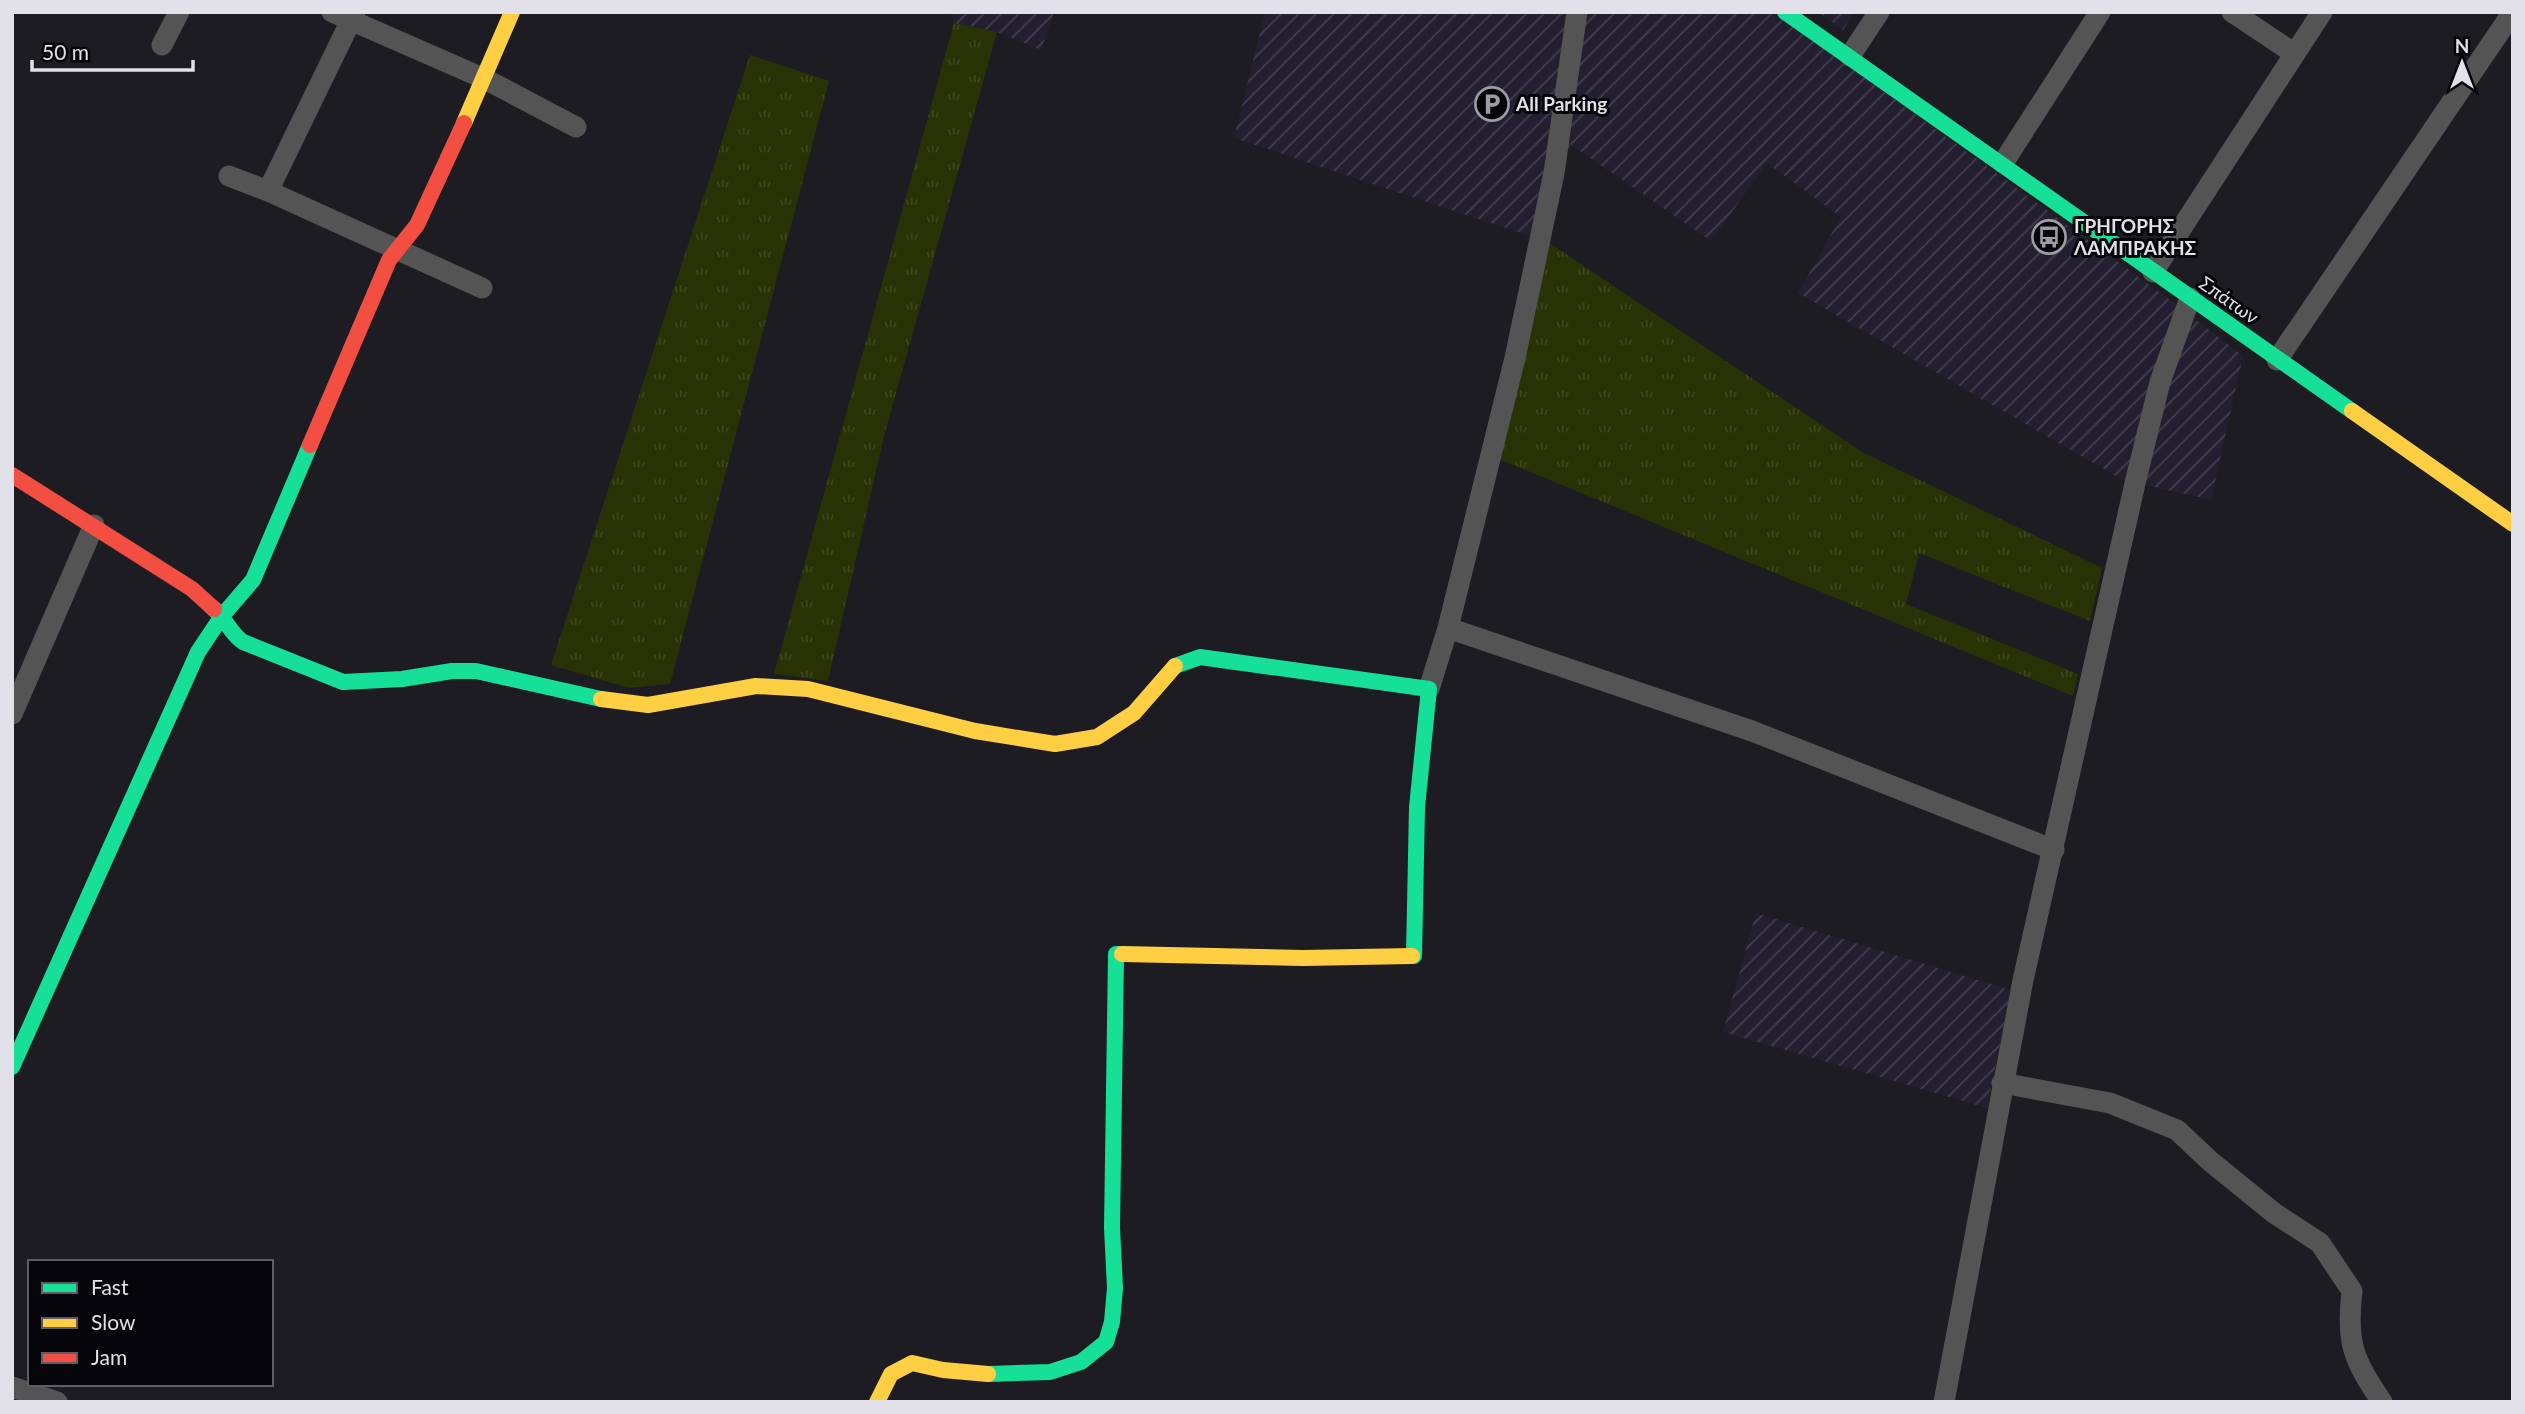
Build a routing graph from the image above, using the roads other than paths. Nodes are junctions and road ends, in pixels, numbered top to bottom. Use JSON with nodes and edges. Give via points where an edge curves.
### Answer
{"nodes":[{"id":1,"x":179,"y":12,"type":"edge"},
{"id":2,"x":512,"y":12,"type":"edge"},
{"id":3,"x":1577,"y":12,"type":"edge"},
{"id":4,"x":1785,"y":12,"type":"edge"},
{"id":5,"x":1879,"y":12,"type":"edge"},
{"id":6,"x":2099,"y":12,"type":"edge"},
{"id":7,"x":2232,"y":12,"type":"edge"},
{"id":8,"x":2322,"y":12,"type":"edge"},
{"id":9,"x":2513,"y":12,"type":"edge"},
{"id":10,"x":346,"y":15,"type":"edge"},
{"id":11,"x":162,"y":45,"type":"dead end"},
{"id":12,"x":2295,"y":54,"type":"junction"},
{"id":13,"x":1850,"y":57,"type":"junction"},
{"id":14,"x":485,"y":79,"type":"junction"},
{"id":15,"x":576,"y":128,"type":"dead end"},
{"id":16,"x":2003,"y":163,"type":"junction"},
{"id":17,"x":229,"y":176,"type":"dead end"},
{"id":18,"x":268,"y":191,"type":"junction"},
{"id":19,"x":399,"y":251,"type":"junction"},
{"id":20,"x":2153,"y":272,"type":"junction"},
{"id":21,"x":482,"y":288,"type":"dead end"},
{"id":22,"x":2190,"y":298,"type":"junction"},
{"id":23,"x":2277,"y":360,"type":"junction"},
{"id":24,"x":12,"y":475,"type":"edge"},
{"id":25,"x":2513,"y":524,"type":"edge"},
{"id":26,"x":94,"y":525,"type":"junction"},
{"id":27,"x":222,"y":616,"type":"junction"},
{"id":28,"x":1448,"y":628,"type":"junction"},
{"id":29,"x":1429,"y":689,"type":"junction"},
{"id":30,"x":12,"y":714,"type":"edge"},
{"id":31,"x":2054,"y":850,"type":"junction"},
{"id":32,"x":12,"y":1067,"type":"edge"},
{"id":33,"x":2002,"y":1083,"type":"junction"},
{"id":34,"x":12,"y":1387,"type":"edge"},
{"id":35,"x":57,"y":1402,"type":"edge"},
{"id":36,"x":877,"y":1402,"type":"edge"},
{"id":37,"x":1944,"y":1402,"type":"edge"},
{"id":38,"x":2382,"y":1402,"type":"edge"}],
"edges":[{"from":1,"to":11,"type":"street"},
{"from":2,"to":14,"type":"street"},
{"from":3,"to":28,"type":"street","via":[[1554,173],[1515,358]]},
{"from":4,"to":13,"type":"street","name":"Σπάτων"},
{"from":5,"to":13,"type":"street"},
{"from":6,"to":16,"type":"street"},
{"from":7,"to":12,"type":"street"},
{"from":8,"to":12,"type":"street"},
{"from":9,"to":23,"type":"street"},
{"from":10,"to":14,"type":"street"},
{"from":10,"to":18,"type":"street"},
{"from":12,"to":20,"type":"street"},
{"from":13,"to":16,"type":"street","name":"Σπάτων"},
{"from":14,"to":15,"type":"street"},
{"from":14,"to":19,"type":"street","via":[[419,223]]},
{"from":16,"to":20,"type":"street","name":"Σπάτων"},
{"from":17,"to":18,"type":"street"},
{"from":18,"to":19,"type":"street"},
{"from":19,"to":21,"type":"street"},
{"from":19,"to":27,"type":"street","via":[[389,260],[253,580]]},
{"from":20,"to":22,"type":"street","name":"Σπάτων"},
{"from":22,"to":23,"type":"street","name":"Σπάτων"},
{"from":22,"to":31,"type":"street","via":[[2160,382]]},
{"from":23,"to":25,"type":"street","name":"Σπάτων"},
{"from":24,"to":26,"type":"street"},
{"from":26,"to":27,"type":"street","via":[[192,589]]},
{"from":26,"to":30,"type":"street"},
{"from":27,"to":29,"type":"street","via":[[243,642],[343,681],[476,671],[648,705],[756,686],[808,689],[975,731],[1055,744],[1097,737],[1134,713],[1176,665],[1200,657]]},
{"from":27,"to":32,"type":"street","via":[[198,652]]},
{"from":28,"to":29,"type":"street"},
{"from":28,"to":31,"type":"street","via":[[1752,731]]},
{"from":29,"to":36,"type":"street","via":[[1417,807],[1414,956],[1259,959],[1116,954],[1115,1288],[1106,1342],[1081,1362],[1050,1372],[1001,1375],[912,1363],[891,1374]]},
{"from":31,"to":33,"type":"street"},
{"from":33,"to":37,"type":"street"},
{"from":33,"to":38,"type":"street","via":[[2110,1103],[2177,1130],[2274,1213],[2320,1243],[2352,1291],[2351,1351]]},
{"from":34,"to":35,"type":"street"}]}
